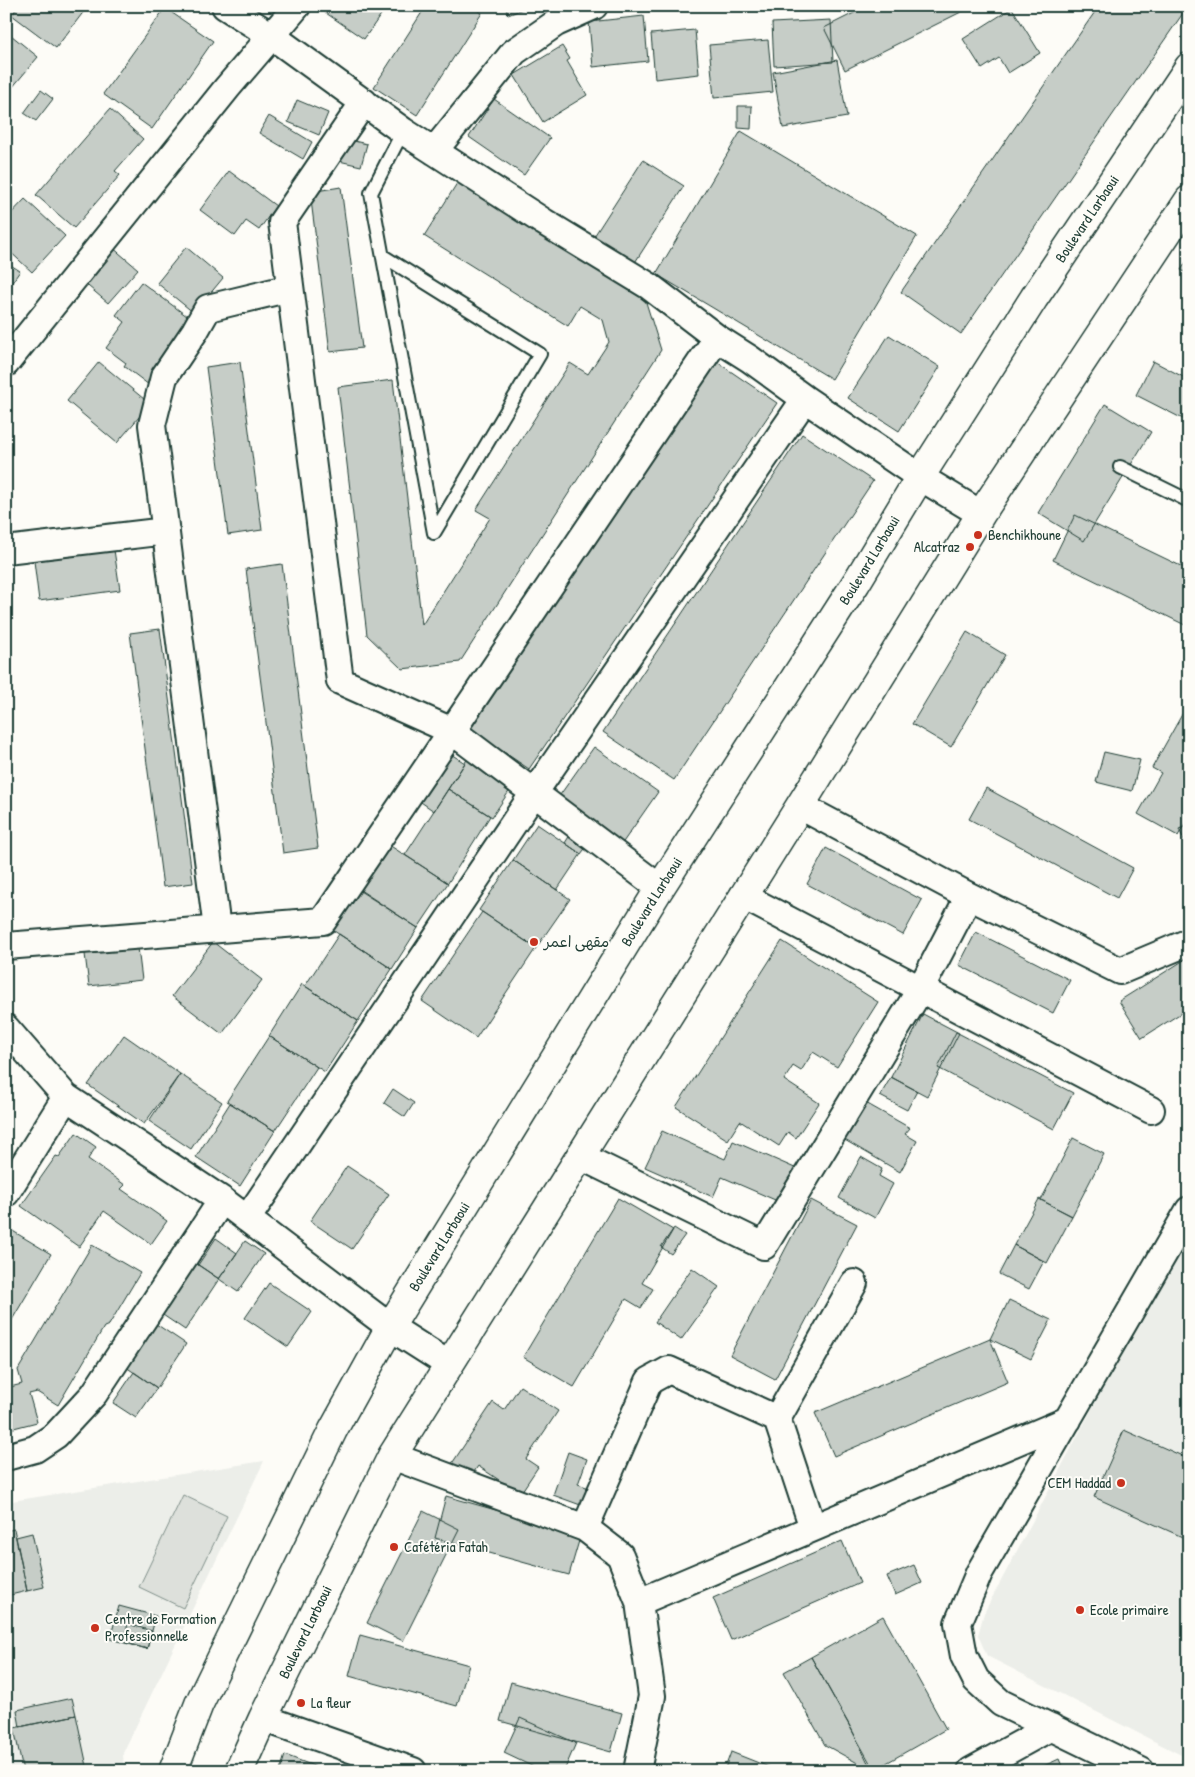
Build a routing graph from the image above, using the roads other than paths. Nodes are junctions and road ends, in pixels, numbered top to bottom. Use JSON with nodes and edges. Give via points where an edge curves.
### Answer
{"nodes":[{"id":1,"x":226,"y":6,"type":"edge"},
{"id":2,"x":297,"y":6,"type":"edge"},
{"id":3,"x":594,"y":6,"type":"edge"},
{"id":4,"x":272,"y":36,"type":"junction"},
{"id":5,"x":1189,"y":67,"type":"edge"},
{"id":6,"x":364,"y":102,"type":"junction"},
{"id":7,"x":403,"y":131,"type":"junction"},
{"id":8,"x":434,"y":151,"type":"junction"},
{"id":9,"x":1189,"y":200,"type":"edge"},
{"id":10,"x":383,"y":256,"type":"junction"},
{"id":11,"x":290,"y":288,"type":"junction"},
{"id":12,"x":717,"y":338,"type":"junction"},
{"id":13,"x":6,"y":363,"type":"edge"},
{"id":14,"x":805,"y":399,"type":"junction"},
{"id":15,"x":1120,"y":467,"type":"dead end"},
{"id":16,"x":920,"y":477,"type":"junction"},
{"id":17,"x":1189,"y":501,"type":"edge"},
{"id":18,"x":980,"y":514,"type":"junction"},
{"id":19,"x":166,"y":531,"type":"junction"},
{"id":20,"x":6,"y":550,"type":"edge"},
{"id":21,"x":452,"y":731,"type":"junction"},
{"id":22,"x":534,"y":793,"type":"junction"},
{"id":23,"x":800,"y":806,"type":"junction"},
{"id":24,"x":660,"y":888,"type":"junction"},
{"id":25,"x":743,"y":896,"type":"junction"},
{"id":26,"x":969,"y":896,"type":"junction"},
{"id":27,"x":217,"y":929,"type":"junction"},
{"id":28,"x":1189,"y":942,"type":"edge"},
{"id":29,"x":6,"y":946,"type":"edge"},
{"id":30,"x":920,"y":990,"type":"junction"},
{"id":31,"x":9,"y":1036,"type":"edge"},
{"id":32,"x":66,"y":1096,"type":"junction"},
{"id":33,"x":1151,"y":1110,"type":"dead end"},
{"id":34,"x":580,"y":1156,"type":"junction"},
{"id":35,"x":6,"y":1193,"type":"edge"},
{"id":36,"x":222,"y":1200,"type":"junction"},
{"id":37,"x":1189,"y":1210,"type":"edge"},
{"id":38,"x":247,"y":1219,"type":"junction"},
{"id":39,"x":854,"y":1283,"type":"dead end"},
{"id":40,"x":390,"y":1327,"type":"junction"},
{"id":41,"x":448,"y":1364,"type":"junction"},
{"id":42,"x":777,"y":1419,"type":"junction"},
{"id":43,"x":1068,"y":1420,"type":"junction"},
{"id":44,"x":392,"y":1456,"type":"junction"},
{"id":45,"x":6,"y":1458,"type":"edge"},
{"id":46,"x":585,"y":1528,"type":"junction"},
{"id":47,"x":813,"y":1528,"type":"junction"},
{"id":48,"x":639,"y":1602,"type":"junction"},
{"id":49,"x":263,"y":1718,"type":"junction"},
{"id":50,"x":1051,"y":1727,"type":"junction"},
{"id":51,"x":173,"y":1771,"type":"edge"},
{"id":52,"x":239,"y":1771,"type":"edge"},
{"id":53,"x":413,"y":1771,"type":"edge"},
{"id":54,"x":637,"y":1771,"type":"edge"},
{"id":55,"x":972,"y":1771,"type":"edge"},
{"id":56,"x":1141,"y":1771,"type":"edge"}],
"edges":[{"from":1,"to":4,"type":"street"},
{"from":2,"to":4,"type":"street"},
{"from":3,"to":8,"type":"street","via":[[556,22],[514,52]]},
{"from":4,"to":6,"type":"street"},
{"from":4,"to":13,"type":"street"},
{"from":5,"to":16,"type":"main road","name":"Boulevard Larbaoui","via":[[1034,298]]},
{"from":6,"to":7,"type":"street"},
{"from":6,"to":11,"type":"street","via":[[282,222]]},
{"from":7,"to":8,"type":"street"},
{"from":7,"to":10,"type":"lane","via":[[371,193]]},
{"from":8,"to":12,"type":"street","via":[[648,286]]},
{"from":9,"to":18,"type":"main road","name":"Boulevard Larbaoui"},
{"from":10,"to":10,"type":"lane","via":[[402,361],[434,533],[540,354]]},
{"from":11,"to":19,"type":"street","via":[[208,308],[164,377],[152,425]]},
{"from":11,"to":21,"type":"street","via":[[340,680]]},
{"from":12,"to":14,"type":"street"},
{"from":12,"to":21,"type":"street"},
{"from":14,"to":16,"type":"street"},
{"from":14,"to":22,"type":"street"},
{"from":15,"to":17,"type":"lane"},
{"from":16,"to":18,"type":"street"},
{"from":16,"to":24,"type":"main road","name":"Boulevard Larbaoui","via":[[856,583]]},
{"from":18,"to":23,"type":"main road","name":"Boulevard Larbaoui"},
{"from":19,"to":20,"type":"street"},
{"from":19,"to":27,"type":"street"},
{"from":21,"to":22,"type":"street"},
{"from":21,"to":27,"type":"street","via":[[323,922]]},
{"from":22,"to":24,"type":"street"},
{"from":22,"to":38,"type":"street"},
{"from":23,"to":25,"type":"main road","name":"Boulevard Larbaoui"},
{"from":23,"to":26,"type":"street"},
{"from":24,"to":40,"type":"main road","name":"Boulevard Larbaoui"},
{"from":25,"to":30,"type":"street"},
{"from":25,"to":34,"type":"main road","name":"Boulevard Larbaoui"},
{"from":26,"to":28,"type":"street","via":[[1120,971]]},
{"from":26,"to":30,"type":"street"},
{"from":27,"to":29,"type":"street"},
{"from":30,"to":33,"type":"street"},
{"from":30,"to":34,"type":"street","via":[[764,1246]]},
{"from":31,"to":32,"type":"street"},
{"from":32,"to":35,"type":"street"},
{"from":32,"to":36,"type":"street"},
{"from":34,"to":41,"type":"main road","name":"Boulevard Larbaoui"},
{"from":36,"to":38,"type":"street"},
{"from":36,"to":45,"type":"street","via":[[94,1394],[56,1435],[35,1449]]},
{"from":37,"to":43,"type":"street"},
{"from":38,"to":40,"type":"street"},
{"from":39,"to":42,"type":"street"},
{"from":40,"to":41,"type":"street"},
{"from":40,"to":51,"type":"main road","name":"Boulevard Larbaoui","via":[[328,1439],[199,1704]]},
{"from":41,"to":44,"type":"main road","name":"Boulevard Larbaoui"},
{"from":42,"to":46,"type":"street","via":[[669,1370],[649,1381]]},
{"from":42,"to":47,"type":"street"},
{"from":43,"to":47,"type":"street"},
{"from":43,"to":50,"type":"street","via":[[979,1573],[958,1623],[964,1656],[976,1680],[1001,1703]]},
{"from":44,"to":46,"type":"street"},
{"from":44,"to":49,"type":"main road","name":"Boulevard Larbaoui"},
{"from":46,"to":48,"type":"street","via":[[620,1555]]},
{"from":47,"to":48,"type":"street"},
{"from":48,"to":54,"type":"street","via":[[652,1696]]},
{"from":49,"to":52,"type":"main road","name":"Boulevard Larbaoui"},
{"from":49,"to":53,"type":"street"},
{"from":50,"to":55,"type":"street"},
{"from":50,"to":56,"type":"street"}]}
